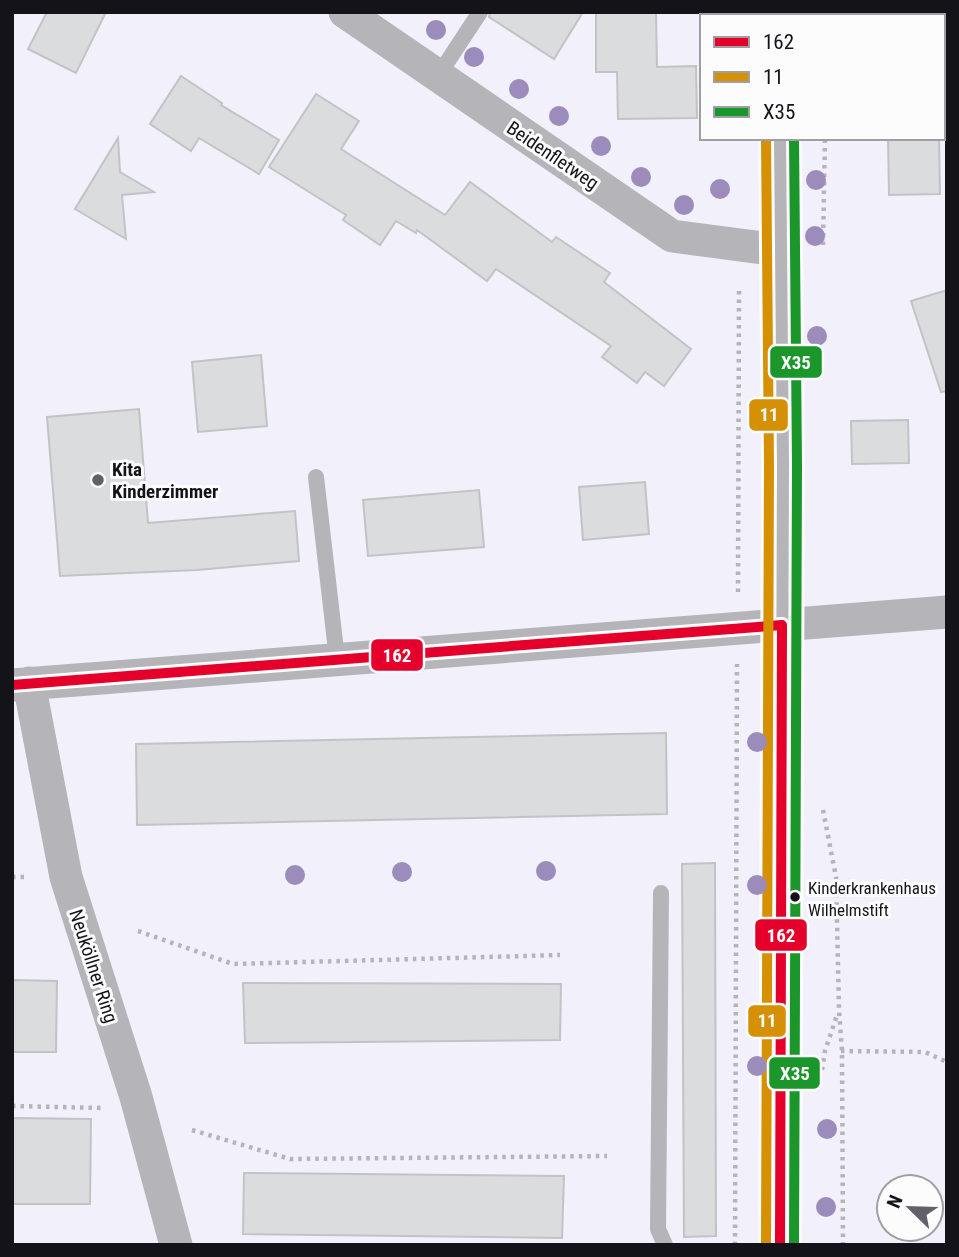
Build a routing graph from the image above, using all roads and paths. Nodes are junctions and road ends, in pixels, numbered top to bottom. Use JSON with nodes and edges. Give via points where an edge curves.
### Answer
{"nodes":[{"id":1,"x":345,"y":12,"type":"edge"},
{"id":2,"x":480,"y":12,"type":"edge"},
{"id":3,"x":438,"y":76,"type":"junction"},
{"id":4,"x":780,"y":140,"type":"edge"},
{"id":5,"x":740,"y":245,"type":"junction"},
{"id":6,"x":779,"y":250,"type":"junction"},
{"id":7,"x":316,"y":477,"type":"dead end"},
{"id":8,"x":947,"y":612,"type":"edge"},
{"id":9,"x":782,"y":625,"type":"junction"},
{"id":10,"x":738,"y":628,"type":"junction"},
{"id":11,"x":337,"y":659,"type":"junction"},
{"id":12,"x":20,"y":684,"type":"edge"},
{"id":13,"x":661,"y":893,"type":"dead end"},
{"id":14,"x":138,"y":931,"type":"dead end"},
{"id":15,"x":560,"y":956,"type":"dead end"},
{"id":16,"x":839,"y":1010,"type":"dead end"},
{"id":17,"x":842,"y":1051,"type":"junction"},
{"id":18,"x":947,"y":1062,"type":"edge"},
{"id":19,"x":12,"y":1106,"type":"edge"},
{"id":20,"x":107,"y":1108,"type":"dead end"},
{"id":21,"x":192,"y":1130,"type":"dead end"},
{"id":22,"x":607,"y":1156,"type":"dead end"},
{"id":23,"x":176,"y":1245,"type":"edge"},
{"id":24,"x":665,"y":1245,"type":"edge"},
{"id":25,"x":735,"y":1245,"type":"edge"},
{"id":26,"x":780,"y":1245,"type":"edge"},
{"id":27,"x":843,"y":1245,"type":"edge"}],
"edges":[{"from":1,"to":3,"type":"street","name":"Beidenfletweg"},
{"from":2,"to":3,"type":"lane"},
{"from":3,"to":5,"type":"street","name":"Beidenfletweg","via":[[672,236]]},
{"from":4,"to":6,"type":"street"},
{"from":5,"to":6,"type":"street","name":"Beidenfletweg"},
{"from":5,"to":10,"type":"path"},
{"from":6,"to":9,"type":"street"},
{"from":7,"to":11,"type":"lane"},
{"from":8,"to":9,"type":"street"},
{"from":9,"to":10,"type":"street"},
{"from":9,"to":26,"type":"street"},
{"from":10,"to":11,"type":"street"},
{"from":10,"to":25,"type":"path"},
{"from":11,"to":12,"type":"street"},
{"from":12,"to":23,"type":"street","name":"Neuköllner Ring","via":[[66,877],[136,1097]]},
{"from":13,"to":24,"type":"lane","via":[[658,1229]]},
{"from":14,"to":15,"type":"path","via":[[233,964]]},
{"from":16,"to":17,"type":"path"},
{"from":17,"to":18,"type":"path","via":[[925,1052]]},
{"from":17,"to":27,"type":"path"},
{"from":19,"to":20,"type":"path"},
{"from":21,"to":22,"type":"path","via":[[290,1158]]}]}
